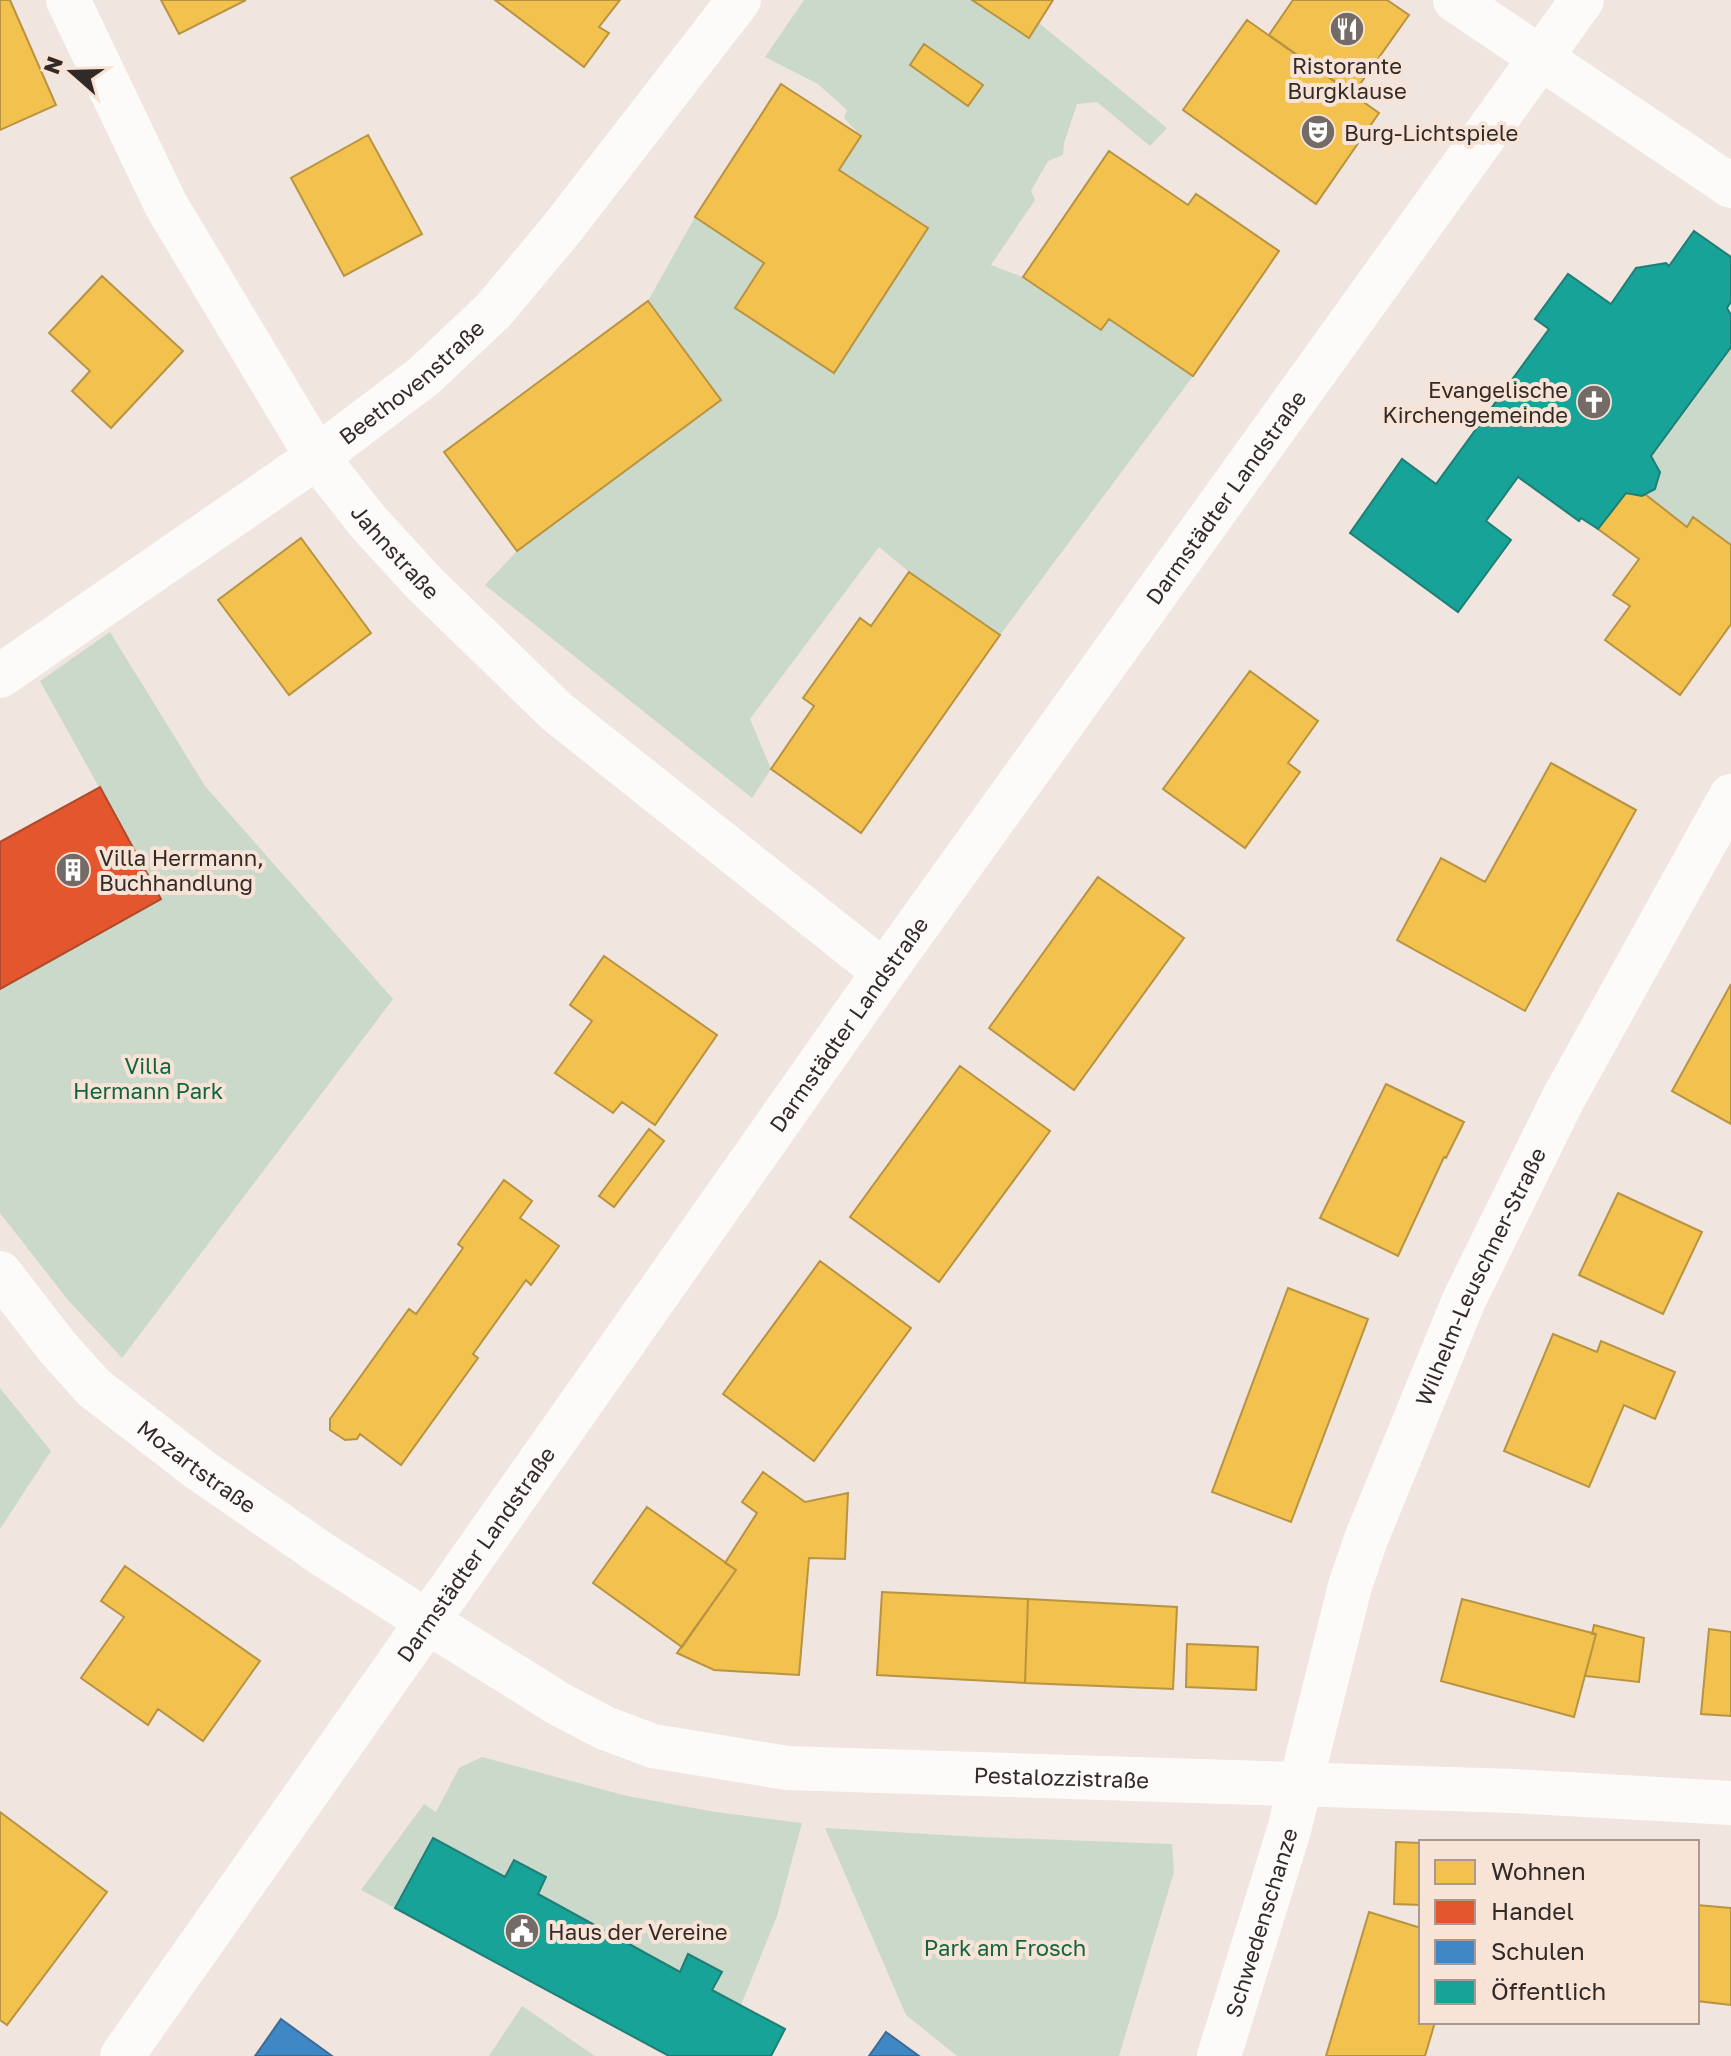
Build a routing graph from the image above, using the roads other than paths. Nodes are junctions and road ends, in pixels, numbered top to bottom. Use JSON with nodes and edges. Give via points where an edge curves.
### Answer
{"nodes":[{"id":1,"x":68,"y":0,"type":"edge"},
{"id":2,"x":739,"y":0,"type":"edge"},
{"id":3,"x":1455,"y":0,"type":"edge"},
{"id":4,"x":1582,"y":0,"type":"edge"},
{"id":5,"x":1540,"y":59,"type":"junction"},
{"id":6,"x":1731,"y":186,"type":"edge"},
{"id":7,"x":317,"y":457,"type":"junction"},
{"id":8,"x":0,"y":676,"type":"edge"},
{"id":9,"x":1731,"y":796,"type":"edge"},
{"id":10,"x":884,"y":972,"type":"junction"},
{"id":11,"x":0,"y":1273,"type":"edge"},
{"id":12,"x":428,"y":1622,"type":"junction"},
{"id":13,"x":1299,"y":1786,"type":"junction"},
{"id":14,"x":1731,"y":1803,"type":"edge"},
{"id":15,"x":122,"y":2056,"type":"edge"},
{"id":16,"x":1219,"y":2056,"type":"edge"}],
"edges":[{"from":1,"to":7,"type":"street","name":"Jahnstraße","via":[[166,205]]},
{"from":2,"to":7,"type":"street","name":"Beethovenstraße","via":[[494,310],[424,376]]},
{"from":3,"to":5,"type":"street"},
{"from":4,"to":5,"type":"street","name":"Darmstädter Landstraße"},
{"from":5,"to":6,"type":"street"},
{"from":5,"to":10,"type":"street","name":"Darmstädter Landstraße"},
{"from":7,"to":8,"type":"street","name":"Beethovenstraße"},
{"from":7,"to":10,"type":"street","name":"Jahnstraße","via":[[425,584],[557,712]]},
{"from":9,"to":13,"type":"street","name":"Wilhelm-Leuschner-Straße","via":[[1563,1099],[1464,1300],[1350,1586]]},
{"from":10,"to":12,"type":"street","name":"Darmstädter Landstraße"},
{"from":11,"to":12,"type":"street","name":"Mozartstraße","via":[[94,1388],[211,1477]]},
{"from":12,"to":13,"type":"street","name":"Pestalozzistraße","via":[[559,1704],[653,1746],[787,1768]]},
{"from":12,"to":15,"type":"street","name":"Darmstädter Landstraße"},
{"from":13,"to":14,"type":"street","name":"Pestalozzistraße"},
{"from":13,"to":16,"type":"street","name":"Schwedenschanze"}]}
